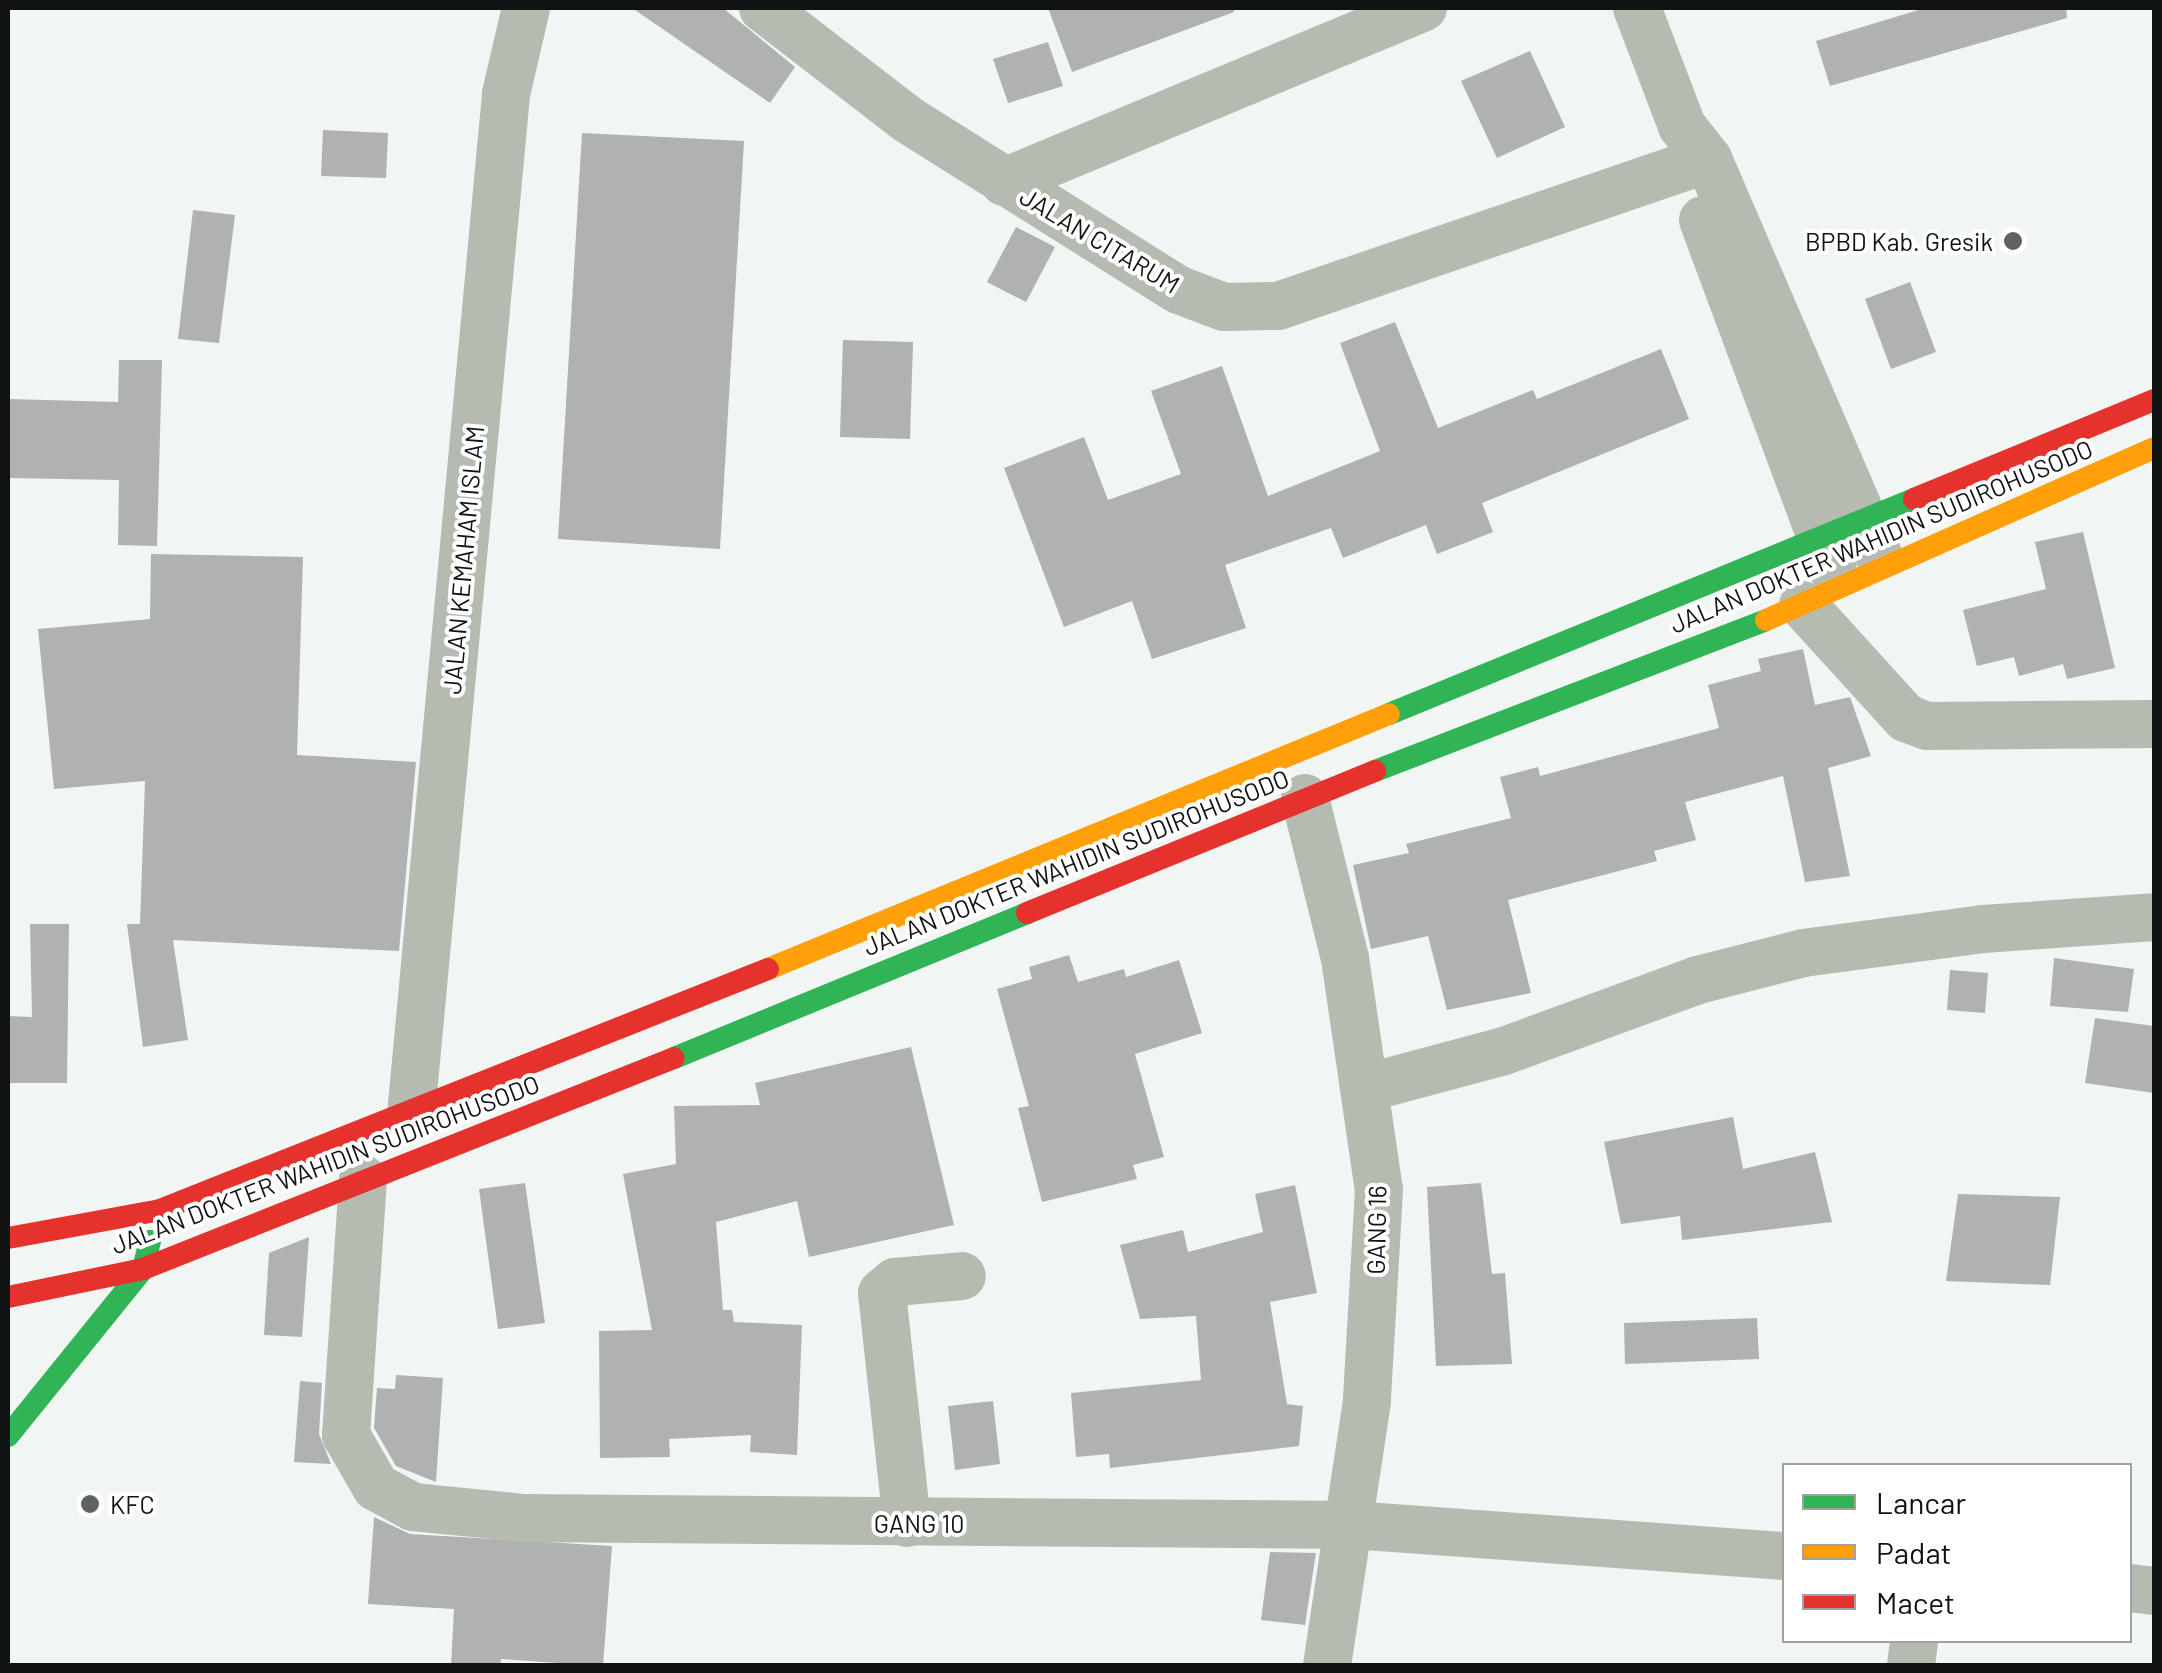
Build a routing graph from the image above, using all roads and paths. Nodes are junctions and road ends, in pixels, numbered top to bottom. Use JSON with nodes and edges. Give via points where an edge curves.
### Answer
{"nodes":[{"id":1,"x":526,"y":8,"type":"edge"},
{"id":2,"x":763,"y":8,"type":"edge"},
{"id":3,"x":1423,"y":8,"type":"edge"},
{"id":4,"x":1637,"y":8,"type":"edge"},
{"id":5,"x":1690,"y":151,"type":"junction"},
{"id":6,"x":1004,"y":182,"type":"junction"},
{"id":7,"x":2154,"y":400,"type":"edge"},
{"id":8,"x":2154,"y":448,"type":"edge"},
{"id":9,"x":1862,"y":515,"type":"junction"},
{"id":10,"x":1817,"y":533,"type":"junction"},
{"id":11,"x":1885,"y":570,"type":"junction"},
{"id":12,"x":1822,"y":597,"type":"junction"},
{"id":13,"x":2154,"y":724,"type":"edge"},
{"id":14,"x":1304,"y":798,"type":"junction"},
{"id":15,"x":2154,"y":917,"type":"edge"},
{"id":16,"x":1366,"y":1088,"type":"junction"},
{"id":17,"x":411,"y":1114,"type":"junction"},
{"id":18,"x":363,"y":1178,"type":"junction"},
{"id":19,"x":160,"y":1210,"type":"junction"},
{"id":20,"x":8,"y":1238,"type":"edge"},
{"id":21,"x":143,"y":1269,"type":"junction"},
{"id":22,"x":962,"y":1276,"type":"dead end"},
{"id":23,"x":8,"y":1296,"type":"edge"},
{"id":24,"x":8,"y":1436,"type":"edge"},
{"id":25,"x":907,"y":1523,"type":"junction"},
{"id":26,"x":1351,"y":1525,"type":"junction"},
{"id":27,"x":1782,"y":1556,"type":"edge"},
{"id":28,"x":1327,"y":1666,"type":"edge"}],
"edges":[{"from":1,"to":17,"type":"street","name":"JALAN KEMAHAM ISLAM","via":[[506,94]]},
{"from":2,"to":6,"type":"street","name":"JALAN CITARUM","via":[[907,119]]},
{"from":3,"to":6,"type":"street"},
{"from":4,"to":5,"type":"street"},
{"from":5,"to":6,"type":"street","name":"JALAN CITARUM","via":[[1278,306],[1224,306],[1179,290]]},
{"from":5,"to":9,"type":"street"},
{"from":5,"to":10,"type":"street"},
{"from":7,"to":9,"type":"main road","name":"JALAN DOKTER WAHIDIN SUDIROHUSODO"},
{"from":8,"to":11,"type":"main road","name":"JALAN DOKTER WAHIDIN SUDIROHUSODO"},
{"from":9,"to":10,"type":"main road","name":"JALAN DOKTER WAHIDIN SUDIROHUSODO"},
{"from":9,"to":11,"type":"street"},
{"from":10,"to":12,"type":"street"},
{"from":10,"to":17,"type":"main road","name":"JALAN DOKTER WAHIDIN SUDIROHUSODO","via":[[760,976]]},
{"from":11,"to":12,"type":"main road","name":"JALAN DOKTER WAHIDIN SUDIROHUSODO"},
{"from":12,"to":13,"type":"street","via":[[1916,722],[1950,728]]},
{"from":12,"to":14,"type":"main road","name":"JALAN DOKTER WAHIDIN SUDIROHUSODO"},
{"from":14,"to":16,"type":"street","name":"GANG 16","via":[[1345,958]]},
{"from":14,"to":18,"type":"main road","name":"JALAN DOKTER WAHIDIN SUDIROHUSODO","via":[[596,1090]]},
{"from":15,"to":16,"type":"street","via":[[1899,938],[1768,961],[1642,998],[1504,1051]]},
{"from":16,"to":26,"type":"street","name":"GANG 16","via":[[1379,1190],[1367,1401]]},
{"from":17,"to":19,"type":"main road","name":"JALAN DOKTER WAHIDIN SUDIROHUSODO"},
{"from":18,"to":21,"type":"main road","name":"JALAN DOKTER WAHIDIN SUDIROHUSODO"},
{"from":18,"to":25,"type":"street","name":"GANG 10","via":[[346,1434],[376,1487],[413,1506],[523,1518]]},
{"from":19,"to":20,"type":"main road","name":"JALAN DOKTER WAHIDIN SUDIROHUSODO"},
{"from":19,"to":21,"type":"main road"},
{"from":21,"to":23,"type":"main road","name":"JALAN DOKTER WAHIDIN SUDIROHUSODO"},
{"from":21,"to":24,"type":"main road"},
{"from":22,"to":25,"type":"street","via":[[895,1282],[882,1293]]},
{"from":25,"to":26,"type":"street","name":"GANG 10"},
{"from":26,"to":27,"type":"street","name":"GANG 10"},
{"from":26,"to":28,"type":"street","name":"GANG 16"}]}
